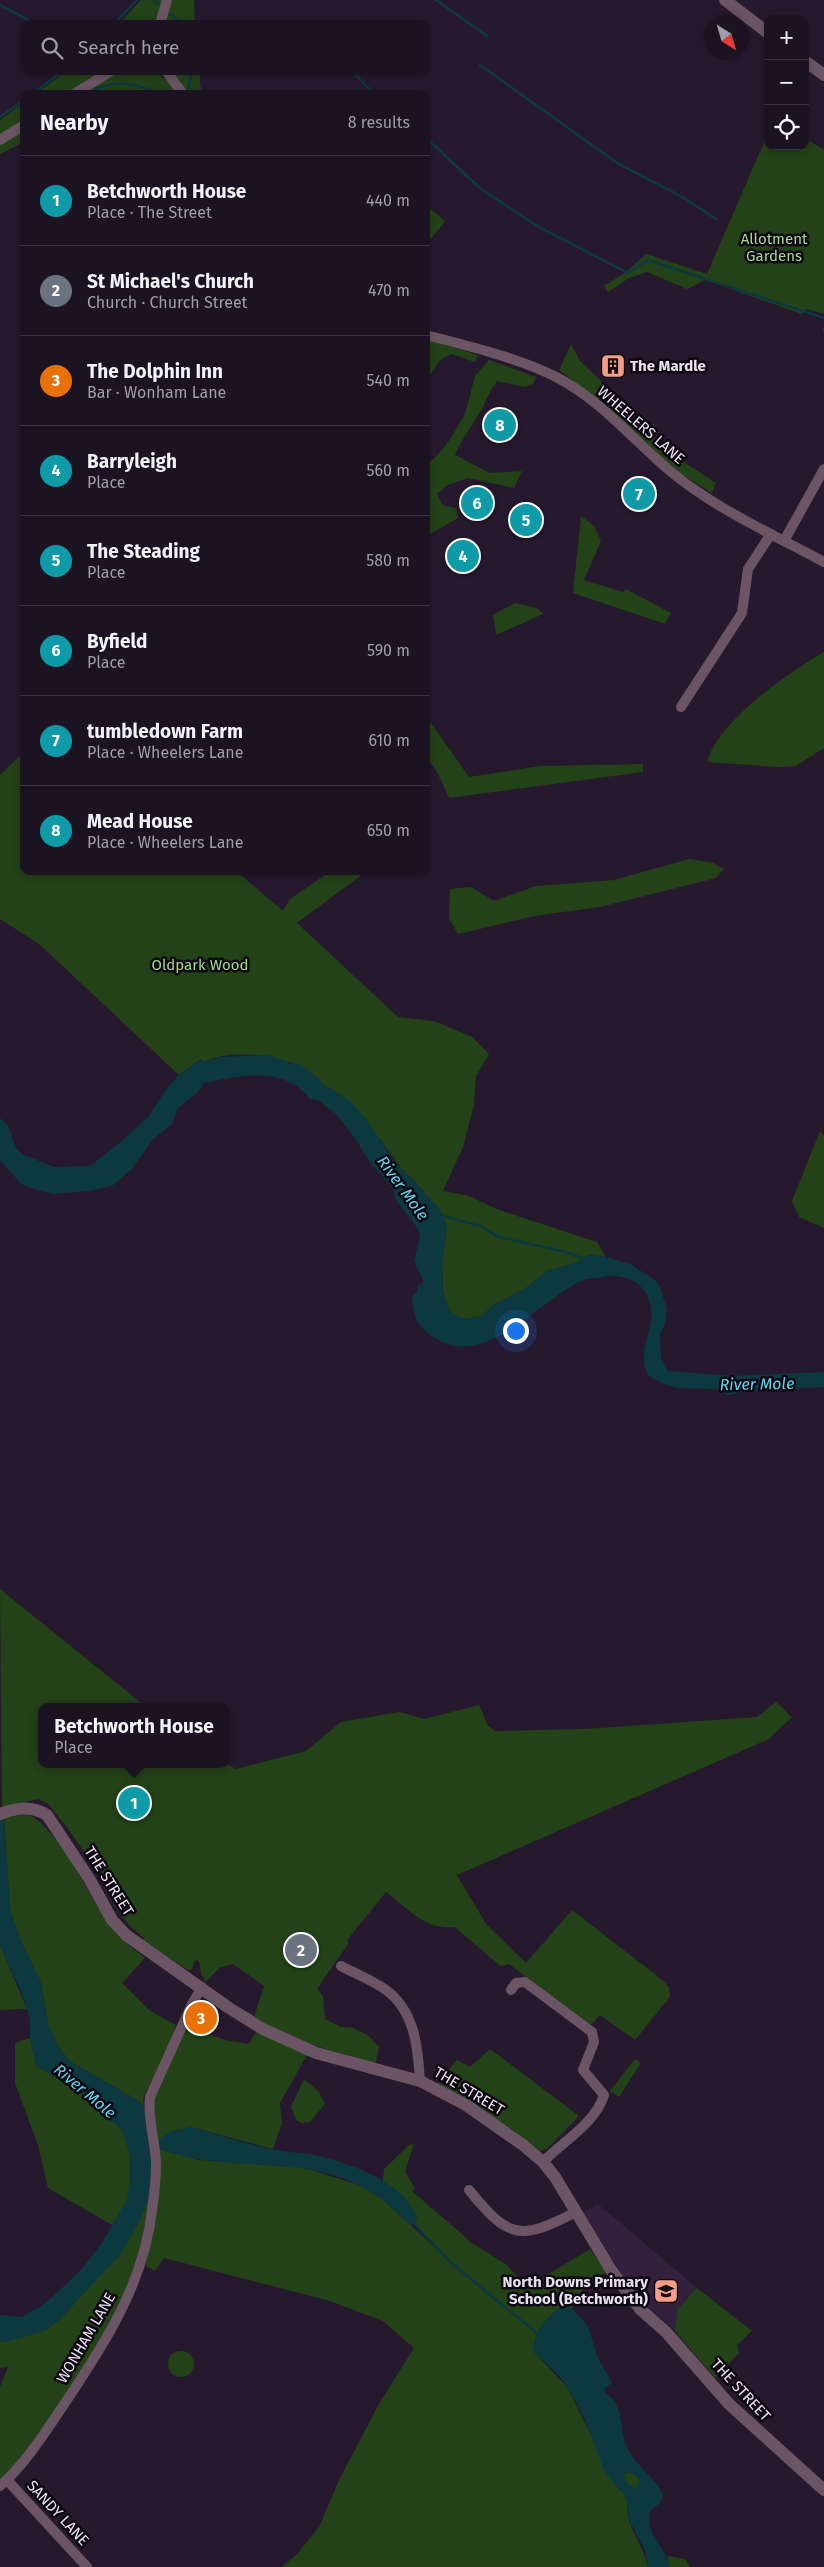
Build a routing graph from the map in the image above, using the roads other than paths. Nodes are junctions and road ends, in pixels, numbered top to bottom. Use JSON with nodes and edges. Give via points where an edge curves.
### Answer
{"nodes":[{"id":1,"x":167,"y":0,"type":"edge"},
{"id":2,"x":725,"y":0,"type":"edge"},
{"id":3,"x":161,"y":20,"type":"edge"},
{"id":4,"x":764,"y":30,"type":"edge"},
{"id":5,"x":809,"y":64,"type":"edge"},
{"id":6,"x":105,"y":75,"type":"edge"},
{"id":7,"x":169,"y":75,"type":"edge"},
{"id":8,"x":824,"y":75,"type":"edge"},
{"id":9,"x":80,"y":90,"type":"edge"},
{"id":10,"x":180,"y":90,"type":"edge"},
{"id":11,"x":20,"y":128,"type":"edge"},
{"id":12,"x":0,"y":140,"type":"edge"},
{"id":13,"x":430,"y":336,"type":"edge"},
{"id":14,"x":824,"y":469,"type":"edge"},
{"id":15,"x":771,"y":534,"type":"junction"},
{"id":16,"x":784,"y":541,"type":"junction"},
{"id":17,"x":824,"y":562,"type":"edge"},
{"id":18,"x":681,"y":707,"type":"dead end"},
{"id":19,"x":4,"y":1813,"type":"edge"},
{"id":20,"x":341,"y":1966,"type":"dead end"},
{"id":21,"x":202,"y":1987,"type":"junction"},
{"id":22,"x":511,"y":1990,"type":"dead end"},
{"id":23,"x":420,"y":2081,"type":"junction"},
{"id":24,"x":543,"y":2162,"type":"junction"},
{"id":25,"x":470,"y":2190,"type":"dead end"},
{"id":26,"x":576,"y":2212,"type":"junction"},
{"id":27,"x":3,"y":2483,"type":"edge"},
{"id":28,"x":824,"y":2490,"type":"edge"},
{"id":29,"x":87,"y":2567,"type":"edge"}],
"edges":[{"from":1,"to":3,"type":"street"},
{"from":2,"to":4,"type":"street"},
{"from":5,"to":8,"type":"street"},
{"from":6,"to":9,"type":"street"},
{"from":7,"to":10,"type":"street"},
{"from":11,"to":12,"type":"street"},
{"from":13,"to":15,"type":"street","name":"WHEELERS LANE","via":[[557,377],[595,403],[678,477]]},
{"from":14,"to":16,"type":"street"},
{"from":15,"to":16,"type":"street","name":"WHEELERS LANE"},
{"from":15,"to":18,"type":"street","via":[[748,570],[742,613]]},
{"from":16,"to":17,"type":"street","name":"WHEELERS LANE"},
{"from":19,"to":21,"type":"street","name":"THE STREET","via":[[23,1808],[38,1809],[47,1815],[112,1920],[126,1935]]},
{"from":20,"to":23,"type":"street","via":[[386,1990],[402,2007],[414,2029]]},
{"from":21,"to":23,"type":"street","name":"THE STREET","via":[[229,2008],[290,2042],[316,2053]]},
{"from":21,"to":27,"type":"street","name":"WONHAM LANE","via":[[150,2097],[148,2112],[156,2164],[152,2213],[139,2273],[116,2322],[84,2374],[35,2447]]},
{"from":22,"to":24,"type":"street","via":[[516,1983],[525,1982],[592,2032],[594,2042],[583,2070],[604,2095],[601,2106],[591,2118]]},
{"from":23,"to":24,"type":"street","name":"THE STREET","via":[[466,2105]]},
{"from":24,"to":26,"type":"street","name":"THE STREET"},
{"from":25,"to":26,"type":"street","via":[[502,2225],[517,2232],[544,2228]]},
{"from":26,"to":28,"type":"street","name":"THE STREET","via":[[611,2270],[640,2309],[666,2332],[729,2404]]},
{"from":27,"to":29,"type":"street","name":"SANDY LANE"}]}
